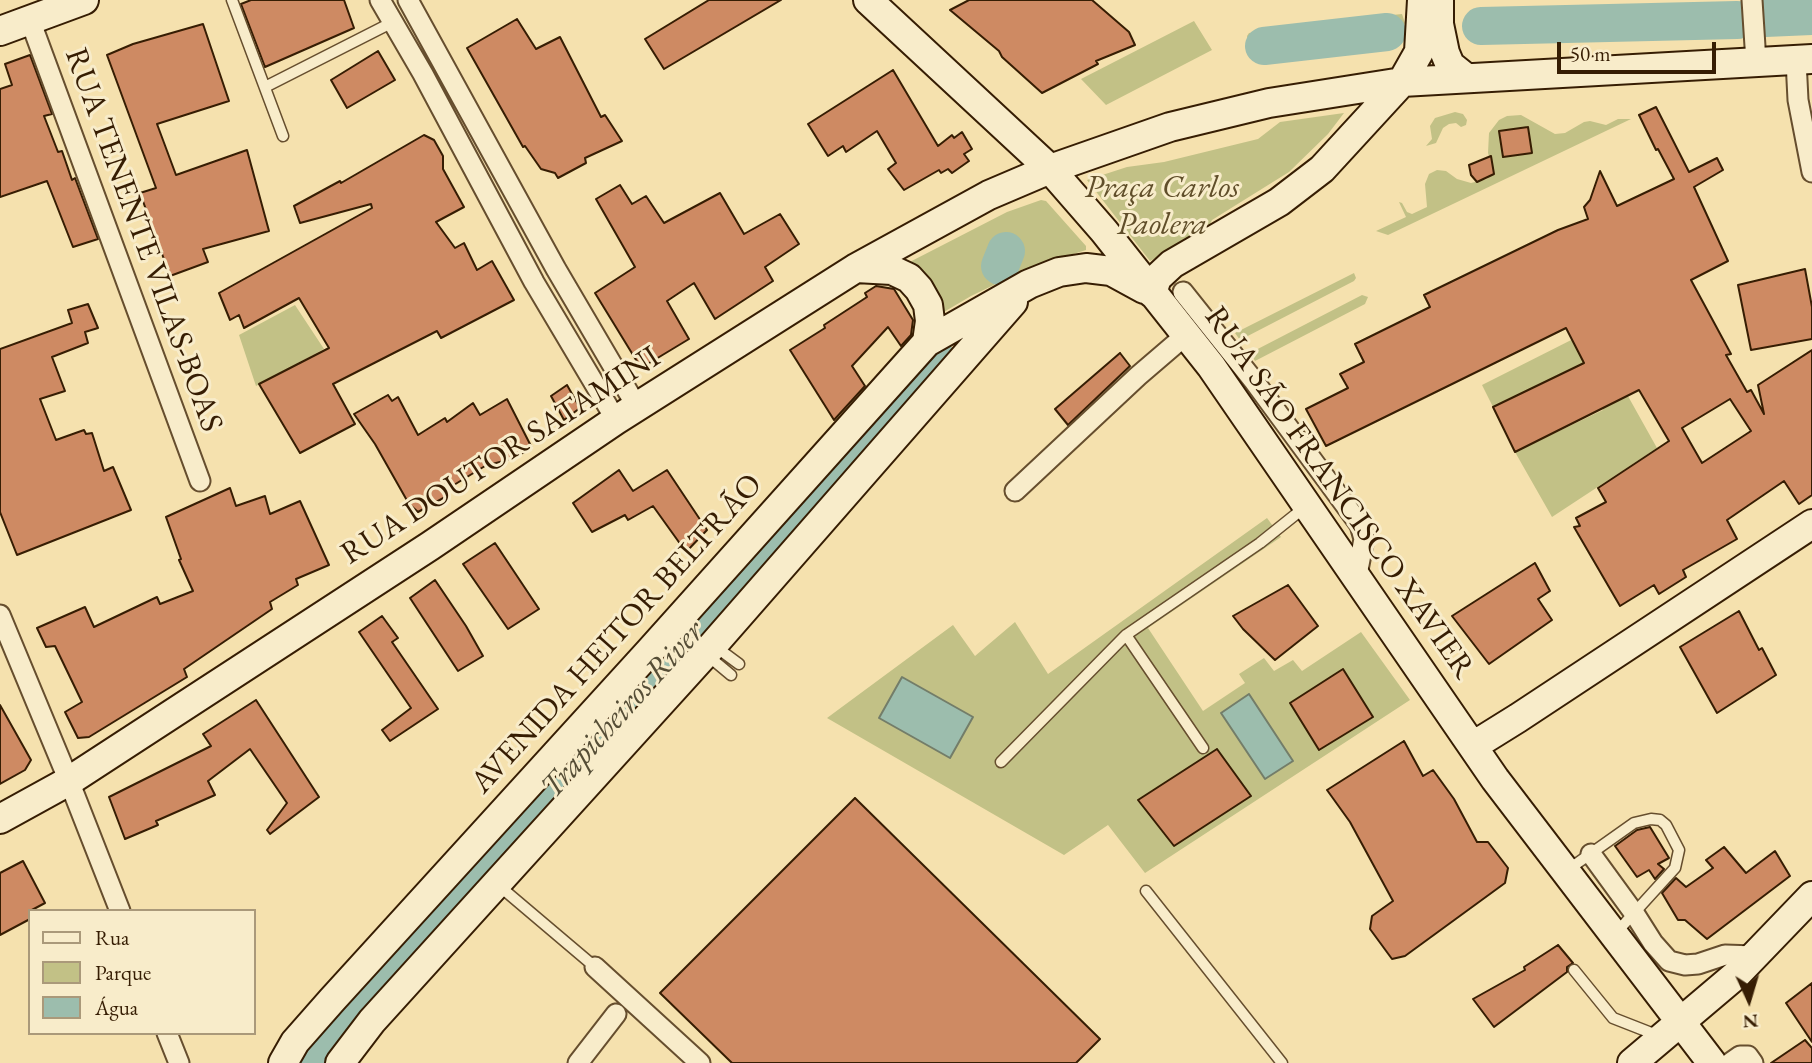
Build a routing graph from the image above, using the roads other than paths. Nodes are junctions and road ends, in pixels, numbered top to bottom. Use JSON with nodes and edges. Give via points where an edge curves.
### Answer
{"nodes":[{"id":1,"x":84,"y":0,"type":"edge"},
{"id":2,"x":232,"y":0,"type":"edge"},
{"id":3,"x":380,"y":0,"type":"edge"},
{"id":4,"x":408,"y":0,"type":"edge"},
{"id":5,"x":867,"y":0,"type":"edge"},
{"id":6,"x":1422,"y":0,"type":"edge"},
{"id":7,"x":1439,"y":0,"type":"edge"},
{"id":8,"x":1753,"y":2,"type":"edge"},
{"id":9,"x":30,"y":20,"type":"junction"},
{"id":10,"x":393,"y":22,"type":"junction"},
{"id":11,"x":0,"y":31,"type":"edge"},
{"id":12,"x":1804,"y":59,"type":"edge"},
{"id":13,"x":1756,"y":62,"type":"junction"},
{"id":14,"x":443,"y":64,"type":"junction"},
{"id":15,"x":423,"y":74,"type":"junction"},
{"id":16,"x":1465,"y":77,"type":"junction"},
{"id":17,"x":1402,"y":82,"type":"junction"},
{"id":18,"x":265,"y":87,"type":"junction"},
{"id":19,"x":282,"y":136,"type":"dead end"},
{"id":20,"x":1050,"y":169,"type":"junction"},
{"id":21,"x":500,"y":170,"type":"junction"},
{"id":22,"x":1812,"y":172,"type":"edge"},
{"id":23,"x":480,"y":183,"type":"junction"},
{"id":24,"x":856,"y":268,"type":"junction"},
{"id":25,"x":556,"y":269,"type":"junction"},
{"id":26,"x":534,"y":282,"type":"junction"},
{"id":27,"x":1029,"y":284,"type":"junction"},
{"id":28,"x":1184,"y":292,"type":"dead end"},
{"id":29,"x":1153,"y":293,"type":"junction"},
{"id":30,"x":1187,"y":334,"type":"junction"},
{"id":31,"x":927,"y":342,"type":"junction"},
{"id":32,"x":627,"y":413,"type":"junction"},
{"id":33,"x":200,"y":481,"type":"dead end"},
{"id":34,"x":1015,"y":491,"type":"dead end"},
{"id":35,"x":1309,"y":505,"type":"junction"},
{"id":36,"x":1812,"y":524,"type":"edge"},
{"id":37,"x":1357,"y":575,"type":"junction"},
{"id":38,"x":0,"y":615,"type":"edge"},
{"id":39,"x":1126,"y":635,"type":"junction"},
{"id":40,"x":709,"y":649,"type":"junction"},
{"id":41,"x":739,"y":664,"type":"dead end"},
{"id":42,"x":731,"y":675,"type":"dead end"},
{"id":43,"x":1473,"y":746,"type":"junction"},
{"id":44,"x":1203,"y":748,"type":"dead end"},
{"id":45,"x":1001,"y":762,"type":"dead end"},
{"id":46,"x":69,"y":781,"type":"junction"},
{"id":47,"x":0,"y":819,"type":"edge"},
{"id":48,"x":1591,"y":854,"type":"junction"},
{"id":49,"x":1566,"y":872,"type":"junction"},
{"id":50,"x":496,"y":884,"type":"junction"},
{"id":51,"x":1146,"y":891,"type":"dead end"},
{"id":52,"x":1812,"y":896,"type":"edge"},
{"id":53,"x":119,"y":909,"type":"edge"},
{"id":54,"x":1634,"y":913,"type":"junction"},
{"id":55,"x":1614,"y":934,"type":"junction"},
{"id":56,"x":1755,"y":956,"type":"junction"},
{"id":57,"x":595,"y":967,"type":"joint"},
{"id":58,"x":1574,"y":970,"type":"dead end"},
{"id":59,"x":616,"y":1014,"type":"dead end"},
{"id":60,"x":1672,"y":1030,"type":"junction"},
{"id":61,"x":168,"y":1035,"type":"edge"},
{"id":62,"x":179,"y":1063,"type":"edge"},
{"id":63,"x":283,"y":1063,"type":"edge"},
{"id":64,"x":340,"y":1063,"type":"edge"},
{"id":65,"x":578,"y":1063,"type":"edge"},
{"id":66,"x":700,"y":1063,"type":"edge"},
{"id":67,"x":1282,"y":1063,"type":"edge"},
{"id":68,"x":1632,"y":1063,"type":"edge"},
{"id":69,"x":1712,"y":1063,"type":"edge"},
{"id":70,"x":1730,"y":1063,"type":"edge"},
{"id":71,"x":1753,"y":1063,"type":"edge"}],
"edges":[{"from":1,"to":9,"type":"main road"},
{"from":2,"to":18,"type":"lane"},
{"from":3,"to":10,"type":"street"},
{"from":4,"to":14,"type":"street"},
{"from":5,"to":20,"type":"main road","name":"RUA SÃO FRANCISCO XAVIER"},
{"from":6,"to":17,"type":"main road","via":[[1419,52]]},
{"from":7,"to":16,"type":"main road","via":[[1445,53],[1450,65]]},
{"from":8,"to":13,"type":"street"},
{"from":9,"to":11,"type":"main road"},
{"from":9,"to":33,"type":"street","name":"RUA TENENTE VILAS-BOAS"},
{"from":10,"to":15,"type":"street"},
{"from":10,"to":18,"type":"lane"},
{"from":12,"to":13,"type":"main road"},
{"from":12,"to":22,"type":"street","via":[[1798,100]]},
{"from":13,"to":16,"type":"main road"},
{"from":14,"to":15,"type":"lane"},
{"from":14,"to":21,"type":"street"},
{"from":15,"to":23,"type":"street"},
{"from":16,"to":17,"type":"main road"},
{"from":17,"to":20,"type":"main road","via":[[1269,103],[1170,127]]},
{"from":17,"to":29,"type":"main road","via":[[1322,169],[1279,202],[1172,264],[1157,278]]},
{"from":18,"to":19,"type":"lane"},
{"from":20,"to":24,"type":"main road","name":"RUA DOUTOR SATAMINI","via":[[989,195]]},
{"from":20,"to":29,"type":"main road","name":"RUA SÃO FRANCISCO XAVIER"},
{"from":21,"to":23,"type":"lane"},
{"from":21,"to":25,"type":"street"},
{"from":23,"to":26,"type":"street"},
{"from":24,"to":31,"type":"main road","via":[[892,270],[909,278],[928,305]]},
{"from":24,"to":32,"type":"main road","name":"RUA DOUTOR SATAMINI"},
{"from":25,"to":26,"type":"lane"},
{"from":25,"to":32,"type":"street"},
{"from":26,"to":32,"type":"street"},
{"from":27,"to":29,"type":"main road","name":"AVENIDA HEITOR BELTRÃO","via":[[1086,268],[1111,271]]},
{"from":27,"to":31,"type":"main road","name":"AVENIDA HEITOR BELTRÃO"},
{"from":27,"to":40,"type":"main road","name":"AVENIDA HEITOR BELTRÃO"},
{"from":28,"to":37,"type":"street","via":[[1360,525],[1364,539]]},
{"from":29,"to":30,"type":"main road","name":"RUA SÃO FRANCISCO XAVIER"},
{"from":30,"to":34,"type":"street"},
{"from":30,"to":35,"type":"main road","name":"RUA SÃO FRANCISCO XAVIER"},
{"from":31,"to":63,"type":"main road","name":"AVENIDA HEITOR BELTRÃO","via":[[331,1000]]},
{"from":32,"to":46,"type":"main road","name":"RUA DOUTOR SATAMINI"},
{"from":35,"to":37,"type":"main road","name":"RUA SÃO FRANCISCO XAVIER"},
{"from":35,"to":39,"type":"lane"},
{"from":36,"to":43,"type":"main road"},
{"from":37,"to":43,"type":"main road","name":"RUA SÃO FRANCISCO XAVIER"},
{"from":38,"to":46,"type":"street"},
{"from":39,"to":44,"type":"lane"},
{"from":39,"to":45,"type":"lane"},
{"from":40,"to":41,"type":"lane"},
{"from":40,"to":42,"type":"lane"},
{"from":40,"to":50,"type":"main road","name":"AVENIDA HEITOR BELTRÃO"},
{"from":43,"to":49,"type":"main road","name":"RUA SÃO FRANCISCO XAVIER"},
{"from":46,"to":47,"type":"main road","name":"RUA DOUTOR SATAMINI"},
{"from":46,"to":53,"type":"street"},
{"from":48,"to":49,"type":"lane"},
{"from":48,"to":54,"type":"street"},
{"from":48,"to":54,"type":"lane","via":[[1634,823],[1651,819],[1665,825],[1679,859]]},
{"from":49,"to":55,"type":"main road","name":"RUA SÃO FRANCISCO XAVIER"},
{"from":50,"to":57,"type":"lane"},
{"from":50,"to":64,"type":"main road","name":"AVENIDA HEITOR BELTRÃO"},
{"from":51,"to":67,"type":"lane"},
{"from":52,"to":56,"type":"main road"},
{"from":54,"to":55,"type":"lane"},
{"from":54,"to":56,"type":"street","via":[[1668,961],[1685,965],[1725,955]]},
{"from":55,"to":60,"type":"main road","name":"RUA SÃO FRANCISCO XAVIER"},
{"from":56,"to":60,"type":"main road"},
{"from":57,"to":66,"type":"street"},
{"from":58,"to":60,"type":"lane","via":[[1613,1018]]},
{"from":59,"to":65,"type":"street"},
{"from":60,"to":68,"type":"main road"},
{"from":60,"to":69,"type":"main road","name":"RUA SÃO FRANCISCO XAVIER"},
{"from":61,"to":62,"type":"street"},
{"from":70,"to":71,"type":"street","via":[[1748,1056]]}]}
